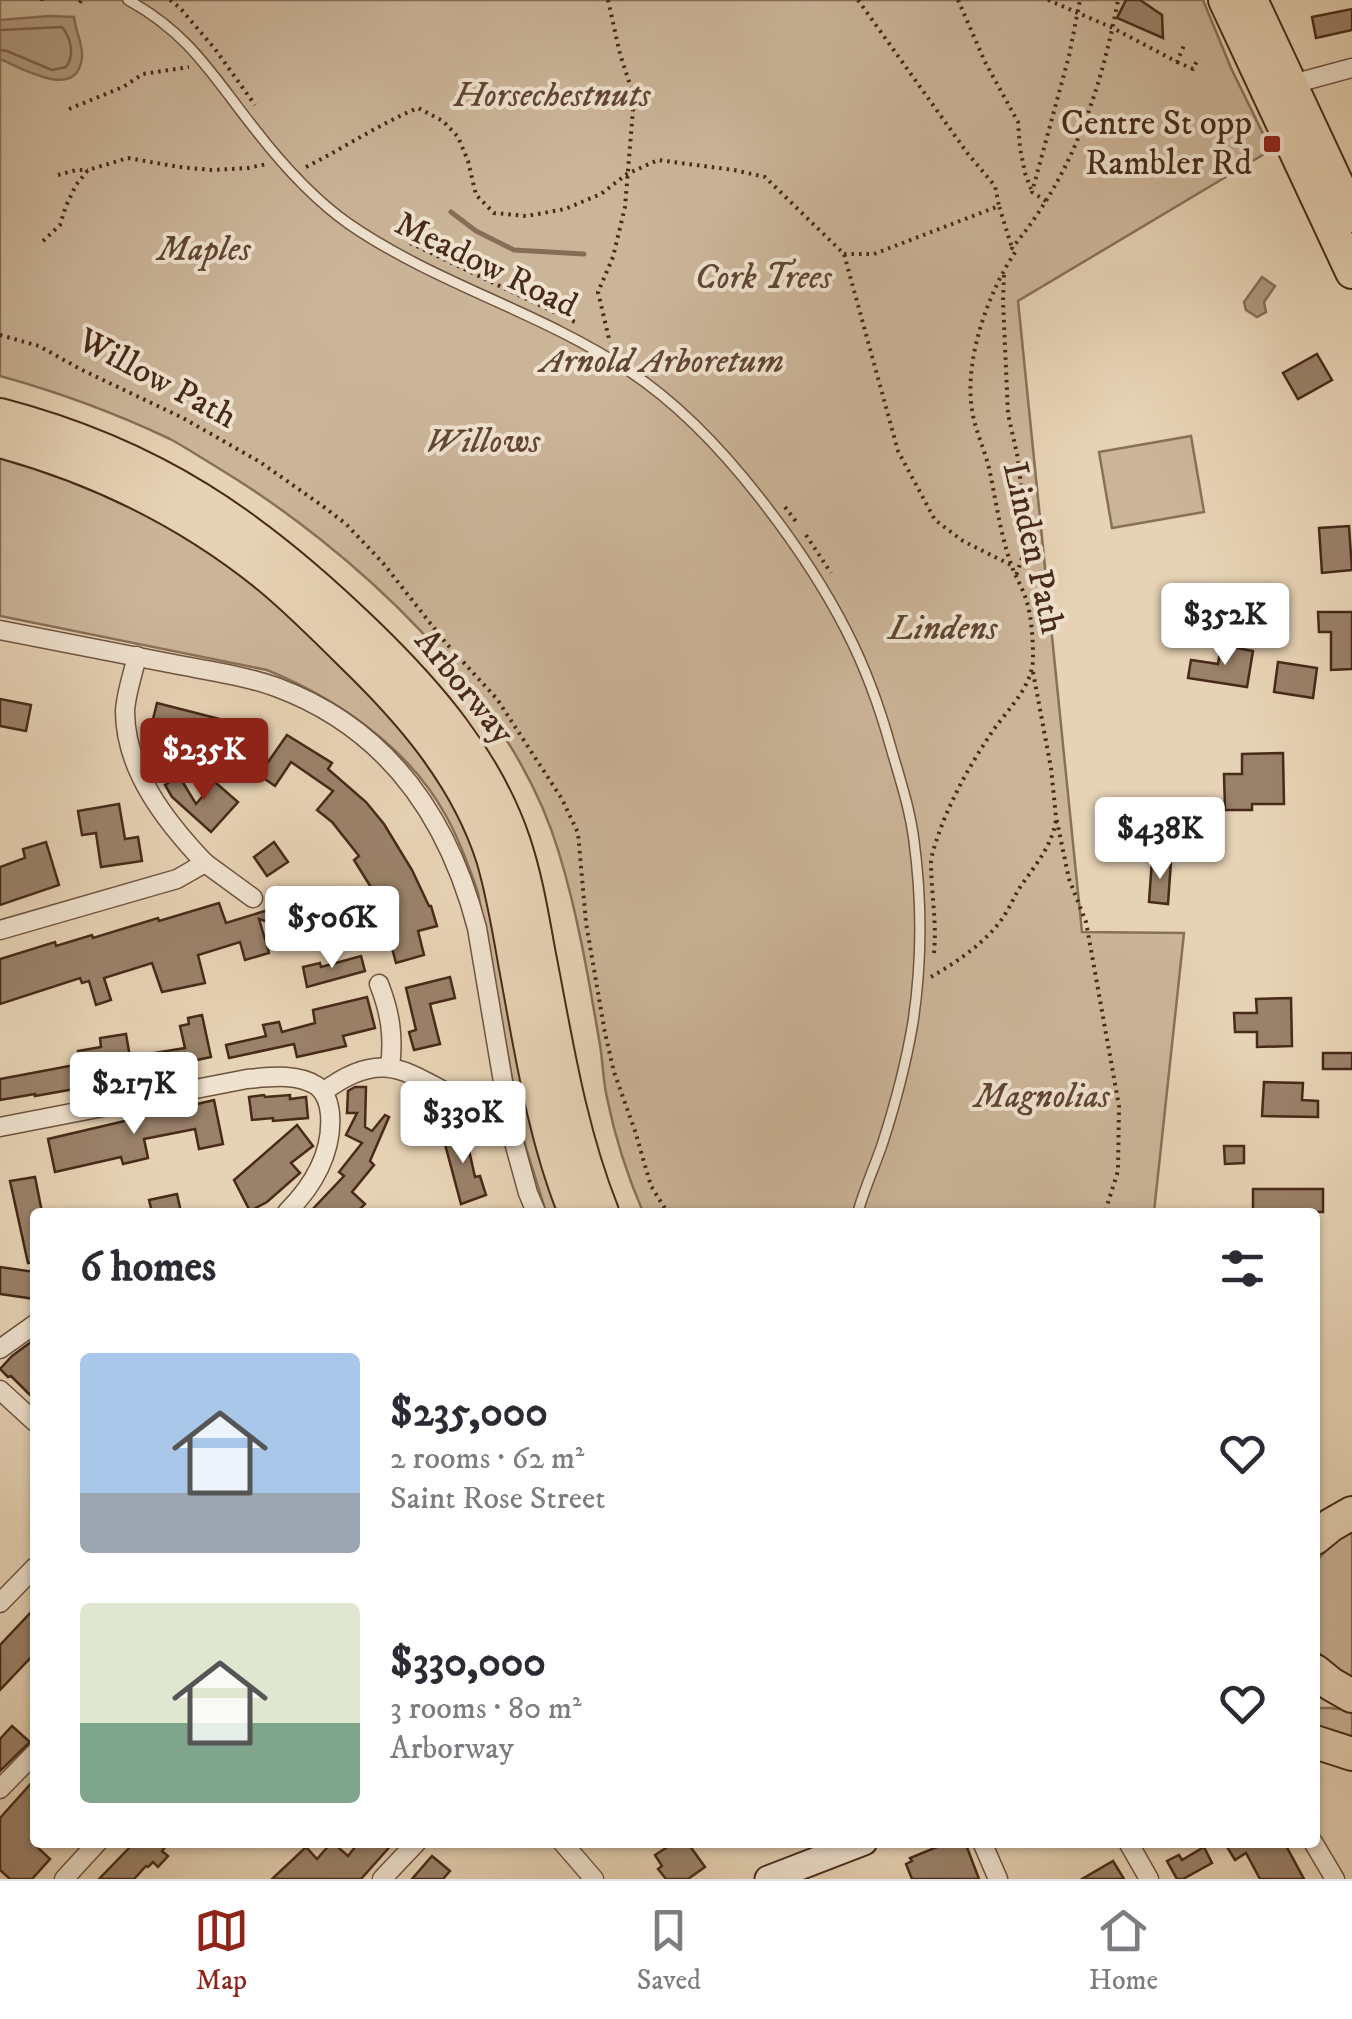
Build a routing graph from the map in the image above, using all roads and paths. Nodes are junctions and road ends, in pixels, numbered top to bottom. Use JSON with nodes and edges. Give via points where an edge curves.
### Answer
{"nodes":[{"id":1,"x":128,"y":0,"type":"edge"},
{"id":2,"x":170,"y":0,"type":"edge"},
{"id":3,"x":178,"y":0,"type":"edge"},
{"id":4,"x":608,"y":0,"type":"edge"},
{"id":5,"x":858,"y":0,"type":"edge"},
{"id":6,"x":958,"y":0,"type":"edge"},
{"id":7,"x":1048,"y":0,"type":"edge"},
{"id":8,"x":1080,"y":0,"type":"edge"},
{"id":9,"x":1118,"y":0,"type":"edge"},
{"id":10,"x":1225,"y":0,"type":"edge"},
{"id":11,"x":1251,"y":0,"type":"edge"},
{"id":12,"x":180,"y":8,"type":"junction"},
{"id":13,"x":1078,"y":12,"type":"junction"},
{"id":14,"x":1113,"y":28,"type":"junction"},
{"id":15,"x":1185,"y":43,"type":"dead end"},
{"id":16,"x":1198,"y":59,"type":"dead end"},
{"id":17,"x":1177,"y":62,"type":"junction"},
{"id":18,"x":189,"y":68,"type":"dead end"},
{"id":19,"x":1352,"y":68,"type":"edge"},
{"id":20,"x":1278,"y":87,"type":"junction"},
{"id":21,"x":69,"y":109,"type":"dead end"},
{"id":22,"x":261,"y":112,"type":"dead end"},
{"id":23,"x":297,"y":157,"type":"dead end"},
{"id":24,"x":281,"y":162,"type":"junction"},
{"id":25,"x":306,"y":167,"type":"junction"},
{"id":26,"x":88,"y":170,"type":"junction"},
{"id":27,"x":58,"y":174,"type":"dead end"},
{"id":28,"x":626,"y":174,"type":"junction"},
{"id":29,"x":314,"y":175,"type":"dead end"},
{"id":30,"x":1032,"y":192,"type":"junction"},
{"id":31,"x":1046,"y":201,"type":"junction"},
{"id":32,"x":998,"y":206,"type":"junction"},
{"id":33,"x":1352,"y":216,"type":"edge"},
{"id":34,"x":402,"y":240,"type":"dead end"},
{"id":35,"x":42,"y":241,"type":"dead end"},
{"id":36,"x":1012,"y":248,"type":"junction"},
{"id":37,"x":844,"y":254,"type":"junction"},
{"id":38,"x":1004,"y":270,"type":"junction"},
{"id":39,"x":1352,"y":272,"type":"edge"},
{"id":40,"x":578,"y":324,"type":"dead end"},
{"id":41,"x":594,"y":333,"type":"dead end"},
{"id":42,"x":0,"y":335,"type":"edge"},
{"id":43,"x":0,"y":414,"type":"edge"},
{"id":44,"x":0,"y":441,"type":"edge"},
{"id":45,"x":285,"y":480,"type":"dead end"},
{"id":46,"x":781,"y":502,"type":"dead end"},
{"id":47,"x":1011,"y":565,"type":"junction"},
{"id":48,"x":1016,"y":576,"type":"junction"},
{"id":49,"x":836,"y":582,"type":"dead end"},
{"id":50,"x":0,"y":630,"type":"edge"},
{"id":51,"x":138,"y":656,"type":"junction"},
{"id":52,"x":1032,"y":668,"type":"junction"},
{"id":53,"x":1056,"y":817,"type":"junction"},
{"id":54,"x":929,"y":846,"type":"dead end"},
{"id":55,"x":931,"y":859,"type":"junction"},
{"id":56,"x":205,"y":864,"type":"junction"},
{"id":57,"x":253,"y":898,"type":"dead end"},
{"id":58,"x":0,"y":930,"type":"edge"},
{"id":59,"x":380,"y":984,"type":"dead end"},
{"id":60,"x":390,"y":1066,"type":"junction"},
{"id":61,"x":322,"y":1092,"type":"junction"},
{"id":62,"x":510,"y":1118,"type":"junction"},
{"id":63,"x":0,"y":1127,"type":"edge"},
{"id":64,"x":290,"y":1208,"type":"edge"},
{"id":65,"x":535,"y":1208,"type":"edge"},
{"id":66,"x":573,"y":1208,"type":"edge"},
{"id":67,"x":600,"y":1208,"type":"edge"},
{"id":68,"x":859,"y":1208,"type":"edge"},
{"id":69,"x":1106,"y":1208,"type":"edge"},
{"id":70,"x":30,"y":1328,"type":"edge"},
{"id":71,"x":0,"y":1350,"type":"edge"},
{"id":72,"x":0,"y":1390,"type":"edge"},
{"id":73,"x":30,"y":1417,"type":"edge"},
{"id":74,"x":1352,"y":1513,"type":"edge"},
{"id":75,"x":1320,"y":1534,"type":"edge"},
{"id":76,"x":30,"y":1571,"type":"edge"},
{"id":77,"x":0,"y":1604,"type":"edge"},
{"id":78,"x":1320,"y":1676,"type":"edge"},
{"id":79,"x":1337,"y":1695,"type":"edge"},
{"id":80,"x":1320,"y":1744,"type":"edge"},
{"id":81,"x":1352,"y":1754,"type":"edge"},
{"id":82,"x":30,"y":1757,"type":"edge"},
{"id":83,"x":0,"y":1789,"type":"edge"},
{"id":84,"x":92,"y":1848,"type":"edge"},
{"id":85,"x":411,"y":1848,"type":"edge"},
{"id":86,"x":567,"y":1848,"type":"edge"},
{"id":87,"x":848,"y":1848,"type":"edge"},
{"id":88,"x":985,"y":1848,"type":"edge"},
{"id":89,"x":1132,"y":1848,"type":"edge"},
{"id":90,"x":1317,"y":1848,"type":"edge"},
{"id":91,"x":64,"y":1879,"type":"edge"},
{"id":92,"x":382,"y":1879,"type":"edge"},
{"id":93,"x":594,"y":1879,"type":"edge"},
{"id":94,"x":768,"y":1879,"type":"edge"},
{"id":95,"x":998,"y":1879,"type":"edge"},
{"id":96,"x":1150,"y":1879,"type":"edge"},
{"id":97,"x":1334,"y":1879,"type":"edge"}],
"edges":[{"from":1,"to":24,"type":"lane","name":"Meadow Road","via":[[183,38]]},
{"from":2,"to":12,"type":"path"},
{"from":3,"to":12,"type":"path"},
{"from":4,"to":28,"type":"path","via":[[634,97]]},
{"from":5,"to":32,"type":"path","via":[[995,186]]},
{"from":6,"to":30,"type":"path","via":[[1018,122]]},
{"from":7,"to":13,"type":"path"},
{"from":8,"to":13,"type":"path"},
{"from":9,"to":14,"type":"path","name":"Linden Path"},
{"from":10,"to":20,"type":"highway"},
{"from":11,"to":20,"type":"highway"},
{"from":12,"to":22,"type":"path"},
{"from":13,"to":14,"type":"path"},
{"from":13,"to":30,"type":"path"},
{"from":14,"to":17,"type":"path"},
{"from":14,"to":31,"type":"path","name":"Linden Path","via":[[1096,95]]},
{"from":15,"to":17,"type":"path"},
{"from":16,"to":17,"type":"path","via":[[1193,70]]},
{"from":18,"to":21,"type":"path","via":[[143,74]]},
{"from":19,"to":20,"type":"street"},
{"from":20,"to":33,"type":"highway"},
{"from":20,"to":39,"type":"highway"},
{"from":23,"to":25,"type":"path"},
{"from":24,"to":26,"type":"path","via":[[212,170],[128,158]]},
{"from":24,"to":68,"type":"lane","name":"Meadow Road","via":[[378,243],[557,329],[656,392],[748,483],[848,633],[908,811],[920,922],[909,1042]]},
{"from":25,"to":28,"type":"path","via":[[418,108],[458,137],[476,195],[494,214],[564,210]]},
{"from":25,"to":29,"type":"path"},
{"from":26,"to":27,"type":"path"},
{"from":26,"to":35,"type":"path","via":[[60,224]]},
{"from":28,"to":37,"type":"path","via":[[658,160],[765,177]]},
{"from":28,"to":41,"type":"path","via":[[621,224],[598,292],[610,343]]},
{"from":30,"to":31,"type":"path"},
{"from":31,"to":36,"type":"path","name":"Linden Path"},
{"from":32,"to":36,"type":"path"},
{"from":32,"to":37,"type":"path","via":[[874,254]]},
{"from":34,"to":40,"type":"path"},
{"from":36,"to":38,"type":"path","name":"Linden Path"},
{"from":37,"to":47,"type":"path","via":[[898,451],[934,520]]},
{"from":38,"to":47,"type":"path","name":"Linden Path","via":[[974,352],[970,391]]},
{"from":38,"to":48,"type":"path","via":[[1008,414],[1025,514]]},
{"from":42,"to":45,"type":"path","name":"Willow Path","via":[[39,346],[183,418]]},
{"from":43,"to":67,"type":"highway","name":"Arborway","via":[[123,456],[231,518],[319,588],[442,713],[480,769],[514,842],[569,1108]]},
{"from":44,"to":66,"type":"highway","name":"Arborway","via":[[118,482],[227,546],[303,608],[430,740],[469,802],[493,859],[544,1114]]},
{"from":46,"to":49,"type":"path"},
{"from":47,"to":48,"type":"path","name":"Linden Path"},
{"from":48,"to":52,"type":"path","name":"Linden Path","via":[[1027,602]]},
{"from":50,"to":51,"type":"street"},
{"from":51,"to":56,"type":"street","via":[[125,707],[128,740],[156,804]]},
{"from":51,"to":62,"type":"street","via":[[301,698],[365,739],[412,788],[443,834],[468,896]]},
{"from":52,"to":53,"type":"path"},
{"from":52,"to":55,"type":"path","name":"Linden Path","via":[[967,774]]},
{"from":53,"to":55,"type":"path","name":"Linden Path","via":[[1049,844],[1002,919],[932,977]]},
{"from":53,"to":69,"type":"path","via":[[1086,922],[1119,1106],[1118,1170]]},
{"from":54,"to":55,"type":"path"},
{"from":56,"to":57,"type":"street"},
{"from":56,"to":58,"type":"street","via":[[177,879]]},
{"from":59,"to":60,"type":"street","via":[[390,1012]]},
{"from":60,"to":61,"type":"street","via":[[360,1070]]},
{"from":60,"to":62,"type":"street"},
{"from":61,"to":63,"type":"street","via":[[289,1077],[247,1078]]},
{"from":61,"to":64,"type":"street","via":[[330,1113],[326,1154]]},
{"from":62,"to":65,"type":"street"},
{"from":70,"to":71,"type":"street"},
{"from":72,"to":73,"type":"street"},
{"from":74,"to":75,"type":"highway"},
{"from":76,"to":77,"type":"street"},
{"from":78,"to":79,"type":"highway"},
{"from":80,"to":81,"type":"highway"},
{"from":82,"to":83,"type":"street"},
{"from":84,"to":91,"type":"street"},
{"from":85,"to":92,"type":"street"},
{"from":86,"to":93,"type":"street"},
{"from":87,"to":94,"type":"main road"},
{"from":88,"to":95,"type":"street"},
{"from":89,"to":96,"type":"street"},
{"from":90,"to":97,"type":"street"}]}
